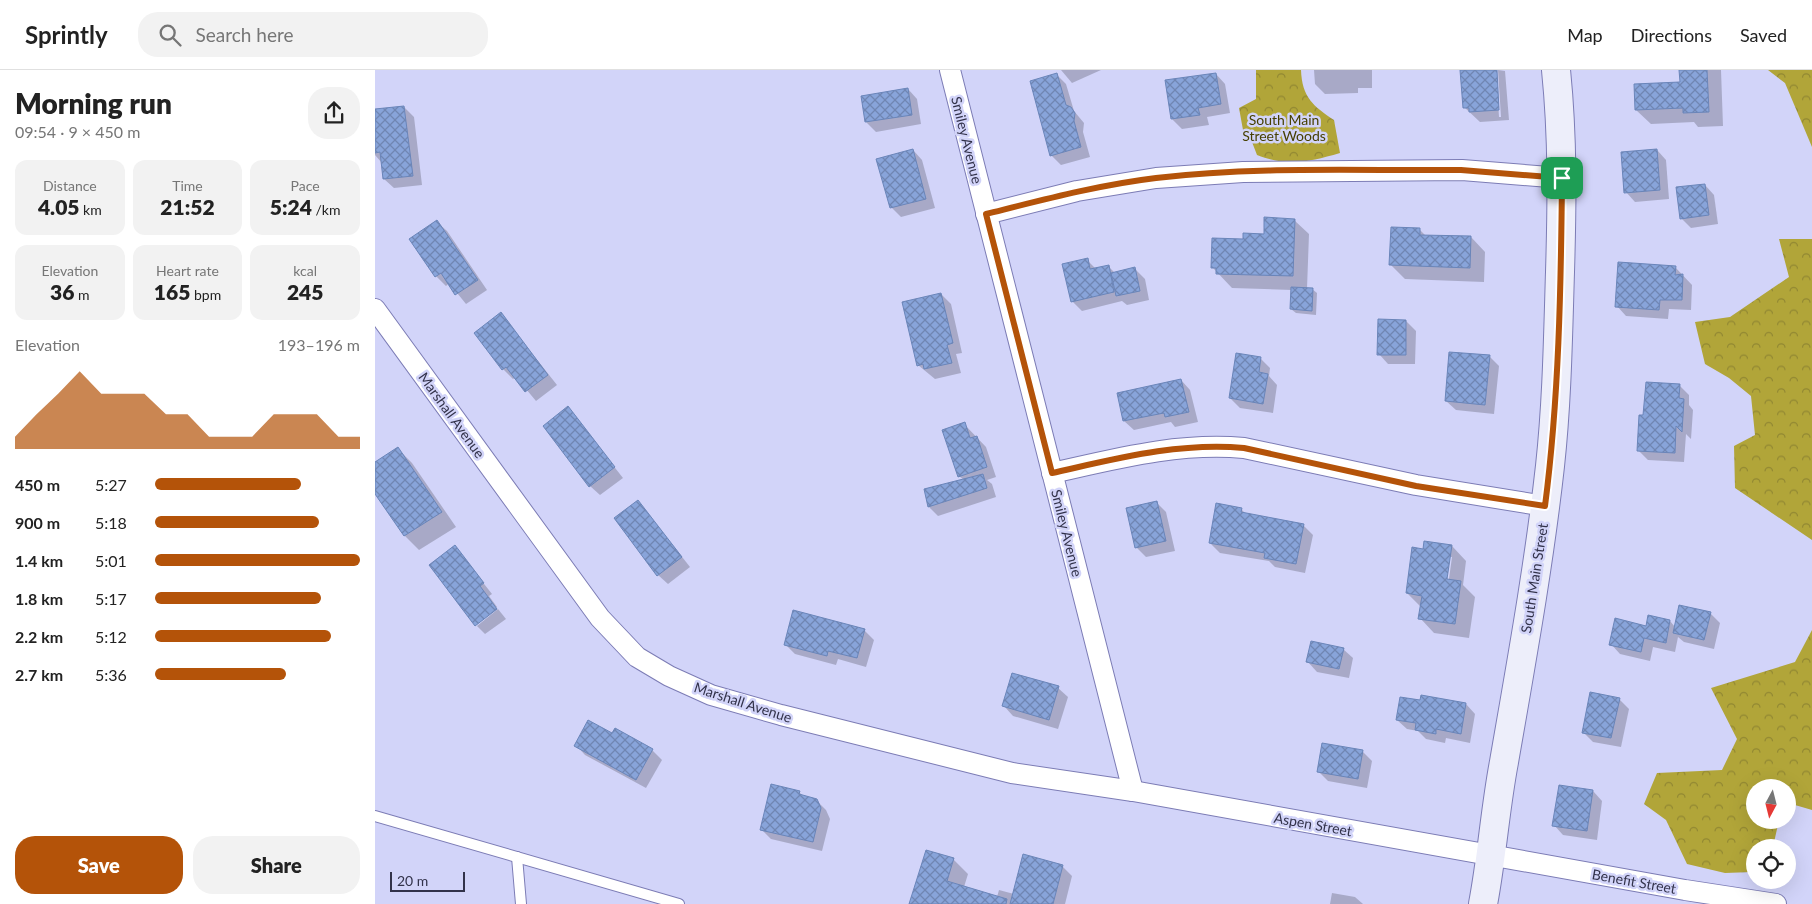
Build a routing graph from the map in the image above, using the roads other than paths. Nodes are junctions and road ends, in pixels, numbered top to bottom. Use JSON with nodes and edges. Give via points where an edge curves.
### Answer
{"nodes":[{"id":1,"x":950,"y":70,"type":"edge"},
{"id":2,"x":1556,"y":70,"type":"edge"},
{"id":3,"x":1562,"y":178,"type":"junction"},
{"id":4,"x":986,"y":214,"type":"junction"},
{"id":5,"x":375,"y":310,"type":"edge"},
{"id":6,"x":1052,"y":473,"type":"junction"},
{"id":7,"x":1545,"y":506,"type":"junction"},
{"id":8,"x":1133,"y":791,"type":"junction"},
{"id":9,"x":378,"y":817,"type":"edge"},
{"id":10,"x":1493,"y":856,"type":"junction"},
{"id":11,"x":517,"y":857,"type":"junction"},
{"id":12,"x":521,"y":904,"type":"edge"},
{"id":13,"x":679,"y":904,"type":"edge"},
{"id":14,"x":1483,"y":904,"type":"edge"},
{"id":15,"x":1777,"y":904,"type":"edge"}],
"edges":[{"from":1,"to":4,"type":"street","name":"Smiley Avenue"},
{"from":2,"to":3,"type":"main road","name":"South Main Street"},
{"from":3,"to":4,"type":"street","via":[[1461,170],[1243,172],[1156,178]]},
{"from":3,"to":7,"type":"main road","name":"South Main Street","via":[[1555,406]]},
{"from":4,"to":6,"type":"street","name":"Smiley Avenue"},
{"from":5,"to":8,"type":"street","name":"Marshall Avenue","via":[[600,618],[637,656],[669,676],[711,695],[781,715],[1012,773]]},
{"from":6,"to":7,"type":"street","via":[[1142,453],[1217,445],[1244,448],[1416,486]]},
{"from":6,"to":8,"type":"street","name":"Smiley Avenue"},
{"from":7,"to":10,"type":"main road","name":"South Main Street","via":[[1501,777]]},
{"from":8,"to":10,"type":"street","name":"Aspen Street"},
{"from":9,"to":11,"type":"lane"},
{"from":10,"to":14,"type":"main road","name":"South Main Street"},
{"from":10,"to":15,"type":"street","name":"Benefit Street"},
{"from":11,"to":12,"type":"lane"},
{"from":11,"to":13,"type":"lane"}]}
